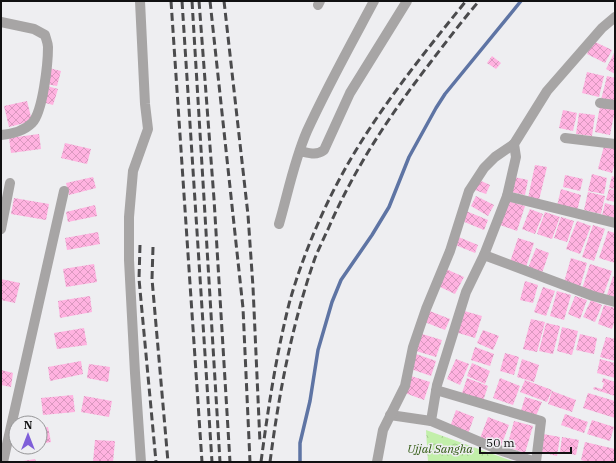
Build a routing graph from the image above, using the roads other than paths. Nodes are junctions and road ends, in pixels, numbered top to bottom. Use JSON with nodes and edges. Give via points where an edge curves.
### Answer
{"nodes":[{"id":1,"x":140,"y":1,"type":"edge"},
{"id":2,"x":374,"y":1,"type":"edge"},
{"id":3,"x":407,"y":1,"type":"edge"},
{"id":4,"x":615,"y":17,"type":"edge"},
{"id":5,"x":1,"y":22,"type":"edge"},
{"id":6,"x":600,"y":103,"type":"dead end"},
{"id":7,"x":615,"y":105,"type":"edge"},
{"id":8,"x":1,"y":134,"type":"edge"},
{"id":9,"x":565,"y":138,"type":"dead end"},
{"id":10,"x":514,"y":144,"type":"junction"},
{"id":11,"x":615,"y":144,"type":"edge"},
{"id":12,"x":300,"y":151,"type":"junction"},
{"id":13,"x":10,"y":183,"type":"dead end"},
{"id":14,"x":64,"y":191,"type":"dead end"},
{"id":15,"x":507,"y":196,"type":"junction"},
{"id":16,"x":615,"y":223,"type":"edge"},
{"id":17,"x":279,"y":224,"type":"dead end"},
{"id":18,"x":1,"y":229,"type":"edge"},
{"id":19,"x":484,"y":256,"type":"junction"},
{"id":20,"x":615,"y":302,"type":"edge"},
{"id":21,"x":436,"y":390,"type":"junction"},
{"id":22,"x":390,"y":415,"type":"junction"},
{"id":23,"x":431,"y":421,"type":"junction"},
{"id":24,"x":3,"y":462,"type":"edge"},
{"id":25,"x":141,"y":462,"type":"edge"},
{"id":26,"x":377,"y":462,"type":"edge"}],
"edges":[{"from":1,"to":25,"type":"street","via":[[148,129],[132,171],[129,260]]},
{"from":2,"to":12,"type":"street","via":[[307,132]]},
{"from":3,"to":12,"type":"street","via":[[350,93],[324,150],[319,154]]},
{"from":4,"to":10,"type":"street","via":[[602,28],[547,91]]},
{"from":5,"to":8,"type":"street","via":[[34,29],[45,35],[48,45],[38,114],[27,128],[12,134]]},
{"from":6,"to":7,"type":"street"},
{"from":9,"to":11,"type":"street"},
{"from":10,"to":15,"type":"street","via":[[516,157]]},
{"from":10,"to":22,"type":"street","via":[[484,168],[469,191],[450,251],[413,347],[405,386]]},
{"from":12,"to":17,"type":"street"},
{"from":13,"to":18,"type":"street"},
{"from":14,"to":24,"type":"street"},
{"from":15,"to":16,"type":"street"},
{"from":15,"to":19,"type":"street"},
{"from":19,"to":20,"type":"street"},
{"from":19,"to":21,"type":"street","via":[[466,292]]},
{"from":21,"to":23,"type":"street"},
{"from":21,"to":23,"type":"street","via":[[541,421],[536,462],[499,450]]},
{"from":22,"to":23,"type":"street"},
{"from":22,"to":26,"type":"street","via":[[383,430]]}]}
